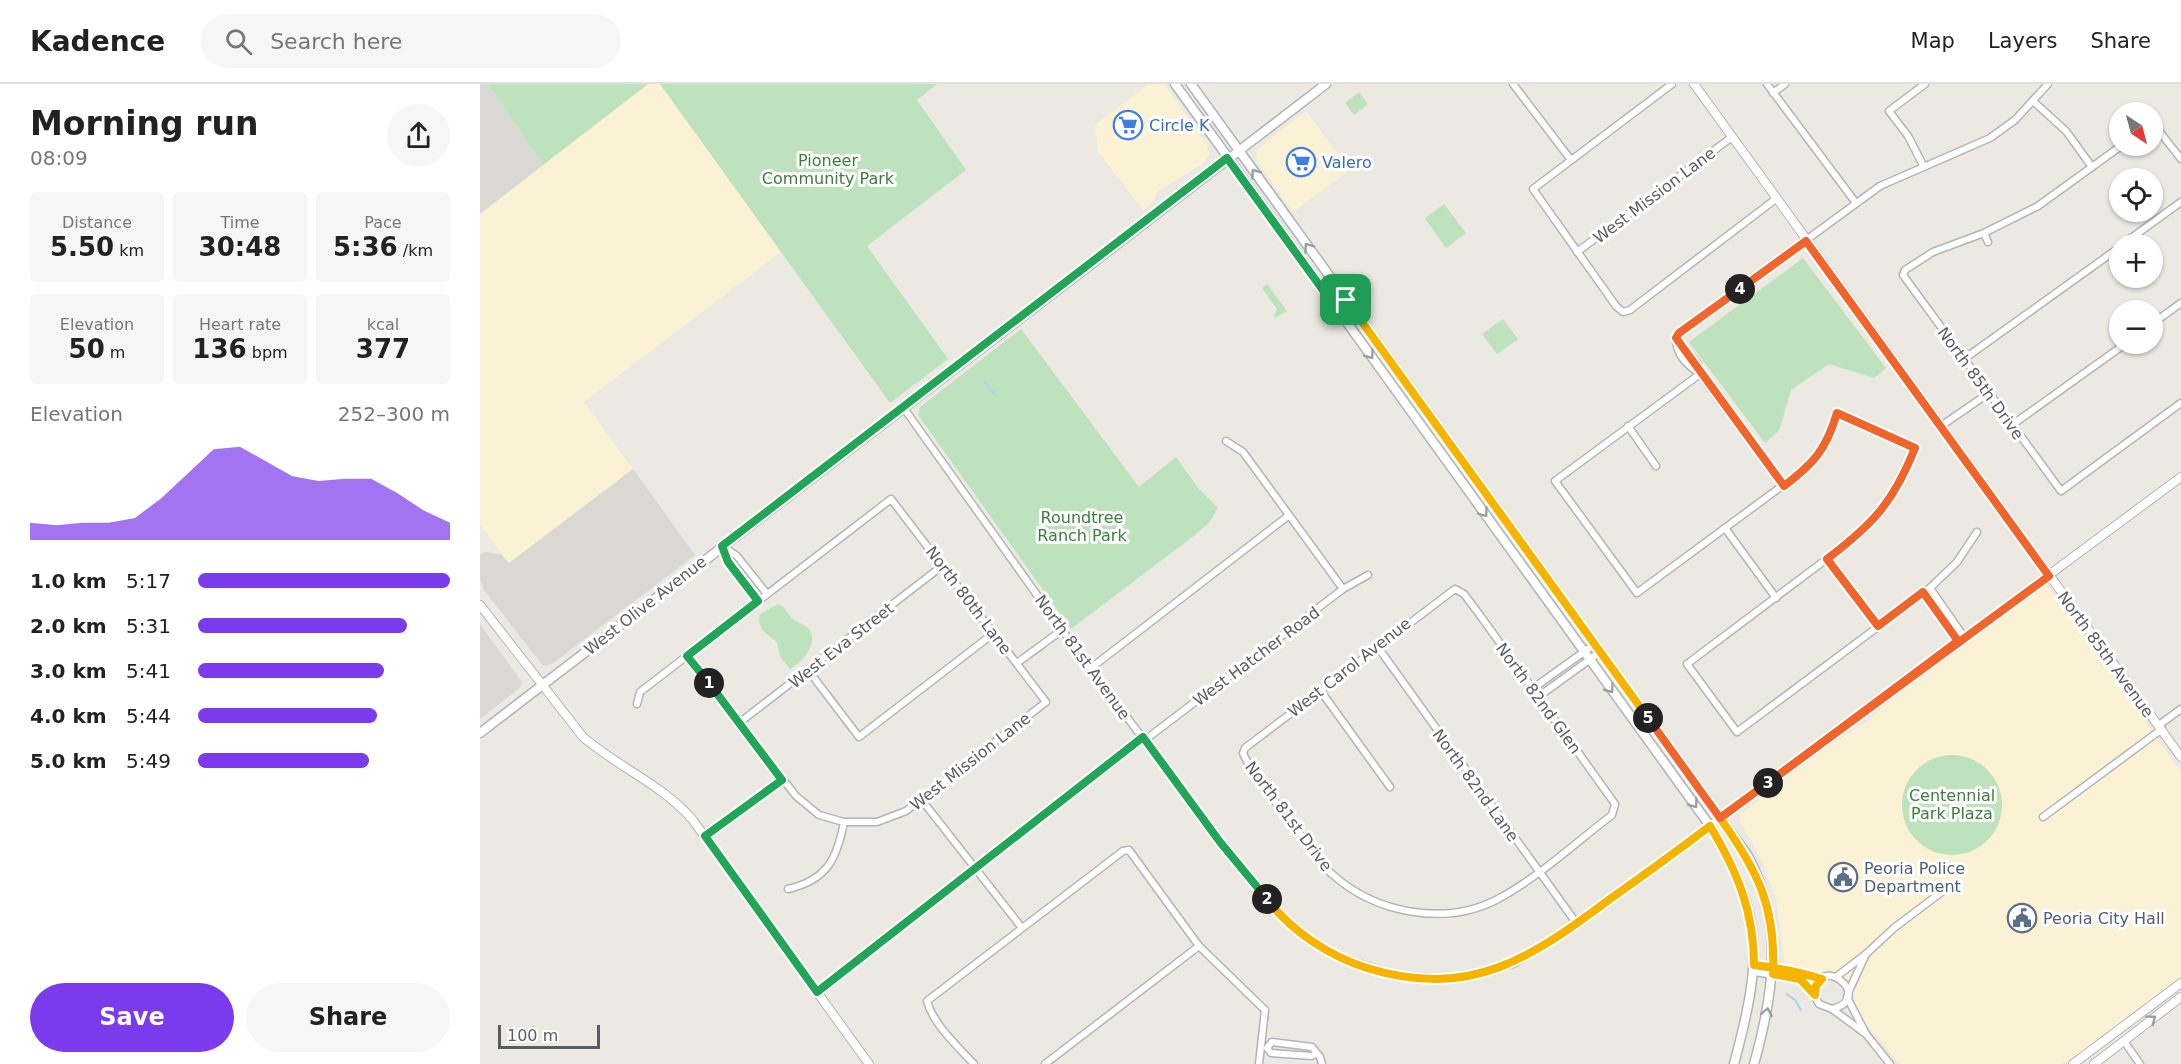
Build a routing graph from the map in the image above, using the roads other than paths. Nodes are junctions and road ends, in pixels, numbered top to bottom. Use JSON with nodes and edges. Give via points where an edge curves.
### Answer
{"nodes":[{"id":1,"x":1175,"y":84,"type":"edge"},
{"id":2,"x":1191,"y":84,"type":"edge"},
{"id":3,"x":1326,"y":84,"type":"edge"},
{"id":4,"x":1513,"y":84,"type":"edge"},
{"id":5,"x":1672,"y":84,"type":"edge"},
{"id":6,"x":1694,"y":84,"type":"edge"},
{"id":7,"x":1767,"y":84,"type":"edge"},
{"id":8,"x":1785,"y":84,"type":"edge"},
{"id":9,"x":1926,"y":84,"type":"edge"},
{"id":10,"x":2048,"y":84,"type":"edge"},
{"id":11,"x":1773,"y":93,"type":"junction"},
{"id":12,"x":2034,"y":102,"type":"junction"},
{"id":13,"x":2163,"y":135,"type":"edge"},
{"id":14,"x":1732,"y":137,"type":"junction"},
{"id":15,"x":1238,"y":150,"type":"junction"},
{"id":16,"x":2109,"y":155,"type":"edge"},
{"id":17,"x":1227,"y":158,"type":"junction"},
{"id":18,"x":2181,"y":159,"type":"edge"},
{"id":19,"x":1571,"y":160,"type":"junction"},
{"id":20,"x":1924,"y":167,"type":"junction"},
{"id":21,"x":2092,"y":167,"type":"junction"},
{"id":22,"x":1777,"y":198,"type":"junction"},
{"id":23,"x":2181,"y":202,"type":"edge"},
{"id":24,"x":1856,"y":203,"type":"junction"},
{"id":25,"x":1984,"y":233,"type":"junction"},
{"id":26,"x":2137,"y":234,"type":"edge"},
{"id":27,"x":1806,"y":241,"type":"junction"},
{"id":28,"x":1988,"y":242,"type":"dead end"},
{"id":29,"x":1577,"y":252,"type":"junction"},
{"id":30,"x":2109,"y":255,"type":"edge"},
{"id":31,"x":1344,"y":297,"type":"junction"},
{"id":32,"x":2181,"y":303,"type":"edge"},
{"id":33,"x":1334,"y":304,"type":"junction"},
{"id":34,"x":2163,"y":316,"type":"edge"},
{"id":35,"x":2111,"y":354,"type":"edge"},
{"id":36,"x":1964,"y":359,"type":"junction"},
{"id":37,"x":1700,"y":374,"type":"junction"},
{"id":38,"x":1989,"y":393,"type":"junction"},
{"id":39,"x":2181,"y":403,"type":"edge"},
{"id":40,"x":903,"y":407,"type":"junction"},
{"id":41,"x":2012,"y":425,"type":"junction"},
{"id":42,"x":1628,"y":426,"type":"junction"},
{"id":43,"x":1941,"y":426,"type":"junction"},
{"id":44,"x":1226,"y":441,"type":"dead end"},
{"id":45,"x":1656,"y":466,"type":"dead end"},
{"id":46,"x":2181,"y":477,"type":"edge"},
{"id":47,"x":1784,"y":486,"type":"junction"},
{"id":48,"x":1288,"y":516,"type":"junction"},
{"id":49,"x":1725,"y":528,"type":"junction"},
{"id":50,"x":1977,"y":532,"type":"dead end"},
{"id":51,"x":722,"y":546,"type":"junction"},
{"id":52,"x":1827,"y":559,"type":"junction"},
{"id":53,"x":942,"y":566,"type":"junction"},
{"id":54,"x":1368,"y":575,"type":"dead end"},
{"id":55,"x":2049,"y":576,"type":"junction"},
{"id":56,"x":1930,"y":588,"type":"junction"},
{"id":57,"x":1343,"y":589,"type":"junction"},
{"id":58,"x":1459,"y":591,"type":"joint"},
{"id":59,"x":1923,"y":592,"type":"junction"},
{"id":60,"x":767,"y":594,"type":"junction"},
{"id":61,"x":1776,"y":598,"type":"junction"},
{"id":62,"x":758,"y":601,"type":"junction"},
{"id":63,"x":480,"y":605,"type":"edge"},
{"id":64,"x":1878,"y":626,"type":"junction"},
{"id":65,"x":1062,"y":630,"type":"junction"},
{"id":66,"x":994,"y":633,"type":"junction"},
{"id":67,"x":1961,"y":639,"type":"junction"},
{"id":68,"x":1595,"y":644,"type":"junction"},
{"id":69,"x":1377,"y":646,"type":"junction"},
{"id":70,"x":1584,"y":652,"type":"junction"},
{"id":71,"x":1600,"y":652,"type":"junction"},
{"id":72,"x":687,"y":656,"type":"junction"},
{"id":73,"x":1590,"y":660,"type":"junction"},
{"id":74,"x":1017,"y":663,"type":"junction"},
{"id":75,"x":1091,"y":668,"type":"junction"},
{"id":76,"x":808,"y":670,"type":"junction"},
{"id":77,"x":542,"y":685,"type":"junction"},
{"id":78,"x":1532,"y":689,"type":"junction"},
{"id":79,"x":1320,"y":690,"type":"junction"},
{"id":80,"x":1538,"y":697,"type":"junction"},
{"id":81,"x":1046,"y":702,"type":"joint"},
{"id":82,"x":637,"y":704,"type":"dead end"},
{"id":83,"x":2181,"y":709,"type":"edge"},
{"id":84,"x":739,"y":723,"type":"junction"},
{"id":85,"x":2160,"y":727,"type":"junction"},
{"id":86,"x":480,"y":733,"type":"edge"},
{"id":87,"x":1144,"y":739,"type":"junction"},
{"id":88,"x":1243,"y":753,"type":"joint"},
{"id":89,"x":2181,"y":757,"type":"edge"},
{"id":90,"x":782,"y":780,"type":"junction"},
{"id":91,"x":1390,"y":787,"type":"dead end"},
{"id":92,"x":921,"y":799,"type":"junction"},
{"id":93,"x":1615,"y":809,"type":"joint"},
{"id":94,"x":2043,"y":817,"type":"dead end"},
{"id":95,"x":1720,"y":818,"type":"junction"},
{"id":96,"x":844,"y":822,"type":"junction"},
{"id":97,"x":1710,"y":826,"type":"junction"},
{"id":98,"x":705,"y":836,"type":"junction"},
{"id":99,"x":974,"y":868,"type":"junction"},
{"id":100,"x":1538,"y":871,"type":"junction"},
{"id":101,"x":1761,"y":884,"type":"junction"},
{"id":102,"x":788,"y":889,"type":"dead end"},
{"id":103,"x":1943,"y":891,"type":"dead end"},
{"id":104,"x":1747,"y":900,"type":"junction"},
{"id":105,"x":1577,"y":924,"type":"junction"},
{"id":106,"x":1022,"y":927,"type":"junction"},
{"id":107,"x":1199,"y":946,"type":"junction"},
{"id":108,"x":1866,"y":954,"type":"junction"},
{"id":109,"x":1754,"y":968,"type":"junction"},
{"id":110,"x":1773,"y":971,"type":"junction"},
{"id":111,"x":1836,"y":976,"type":"junction"},
{"id":112,"x":1822,"y":979,"type":"junction"},
{"id":113,"x":2180,"y":990,"type":"edge"},
{"id":114,"x":817,"y":992,"type":"junction"},
{"id":115,"x":1815,"y":995,"type":"junction"},
{"id":116,"x":1847,"y":995,"type":"junction"},
{"id":117,"x":1832,"y":1009,"type":"junction"},
{"id":118,"x":1866,"y":1034,"type":"junction"},
{"id":119,"x":2124,"y":1041,"type":"junction"},
{"id":120,"x":1264,"y":1047,"type":"junction"},
{"id":121,"x":1317,"y":1053,"type":"junction"},
{"id":122,"x":869,"y":1064,"type":"edge"},
{"id":123,"x":974,"y":1064,"type":"edge"},
{"id":124,"x":1046,"y":1064,"type":"edge"},
{"id":125,"x":1259,"y":1064,"type":"edge"},
{"id":126,"x":1322,"y":1064,"type":"edge"},
{"id":127,"x":1734,"y":1064,"type":"edge"},
{"id":128,"x":1754,"y":1064,"type":"edge"},
{"id":129,"x":1890,"y":1064,"type":"edge"},
{"id":130,"x":2073,"y":1064,"type":"edge"},
{"id":131,"x":2094,"y":1064,"type":"edge"},
{"id":132,"x":2140,"y":1064,"type":"edge"}],
"edges":[{"from":1,"to":17,"type":"main road"},
{"from":2,"to":15,"type":"main road"},
{"from":3,"to":15,"type":"main road","name":"West Olive Avenue"},
{"from":4,"to":19,"type":"street"},
{"from":5,"to":19,"type":"street"},
{"from":6,"to":14,"type":"street","name":"North 85th Avenue"},
{"from":7,"to":11,"type":"street"},
{"from":8,"to":11,"type":"street"},
{"from":9,"to":20,"type":"street","via":[[1889,111]]},
{"from":10,"to":12,"type":"street"},
{"from":11,"to":24,"type":"street"},
{"from":12,"to":20,"type":"street","via":[[1990,138]]},
{"from":12,"to":21,"type":"street","via":[[2066,131]]},
{"from":13,"to":18,"type":"street"},
{"from":14,"to":22,"type":"street","name":"North 85th Avenue"},
{"from":14,"to":29,"type":"street","name":"West Mission Lane"},
{"from":15,"to":17,"type":"main road","name":"West Olive Avenue"},
{"from":31,"to":15,"type":"main road","one_way":true},
{"from":16,"to":21,"type":"street"},
{"from":17,"to":33,"type":"main road"},
{"from":17,"to":40,"type":"main road","name":"West Olive Avenue"},
{"from":19,"to":29,"type":"street","via":[[1533,189]]},
{"from":20,"to":24,"type":"street","via":[[1880,186]]},
{"from":21,"to":25,"type":"street","via":[[2038,206]]},
{"from":22,"to":27,"type":"street","name":"North 85th Avenue"},
{"from":22,"to":29,"type":"street","via":[[1623,312]]},
{"from":23,"to":26,"type":"street"},
{"from":24,"to":27,"type":"street"},
{"from":25,"to":28,"type":"street"},
{"from":25,"to":36,"type":"street","name":"North 85th Drive","via":[[1933,252],[1903,275]]},
{"from":27,"to":37,"type":"street","via":[[1679,333],[1678,351],[1689,367]]},
{"from":27,"to":43,"type":"street","name":"North 85th Avenue"},
{"from":30,"to":36,"type":"street"},
{"from":31,"to":33,"type":"main road"},
{"from":31,"to":68,"type":"main road"},
{"from":32,"to":34,"type":"street"},
{"from":33,"to":70,"type":"main road","one_way":true},
{"from":35,"to":41,"type":"street"},
{"from":36,"to":38,"type":"street","name":"North 85th Drive"},
{"from":37,"to":42,"type":"street"},
{"from":37,"to":47,"type":"street"},
{"from":38,"to":41,"type":"street","name":"North 85th Drive"},
{"from":38,"to":43,"type":"street"},
{"from":39,"to":41,"type":"street","name":"North 85th Drive","via":[[2061,491]]},
{"from":40,"to":51,"type":"main road","name":"West Olive Avenue"},
{"from":40,"to":65,"type":"street","name":"North 81st Avenue"},
{"from":42,"to":45,"type":"street"},
{"from":42,"to":49,"type":"street","via":[[1555,481],[1637,593]]},
{"from":43,"to":55,"type":"street","name":"North 85th Avenue"},
{"from":44,"to":48,"type":"street","via":[[1243,452]]},
{"from":46,"to":55,"type":"street"},
{"from":47,"to":49,"type":"street"},
{"from":47,"to":52,"type":"street","via":[[1822,452],[1837,413],[1915,448],[1894,494],[1876,519]]},
{"from":48,"to":57,"type":"street"},
{"from":48,"to":75,"type":"street"},
{"from":49,"to":61,"type":"street"},
{"from":50,"to":56,"type":"street","via":[[1957,562]]},
{"from":51,"to":60,"type":"street","via":[[737,556]]},
{"from":51,"to":62,"type":"street","via":[[728,562]]},
{"from":51,"to":77,"type":"main road","name":"West Olive Avenue"},
{"from":52,"to":61,"type":"street"},
{"from":52,"to":64,"type":"street"},
{"from":53,"to":60,"type":"street","name":"North 80th Lane","via":[[891,499]]},
{"from":53,"to":66,"type":"street","name":"North 80th Lane"},
{"from":53,"to":76,"type":"street","name":"West Eva Street"},
{"from":54,"to":57,"type":"street","name":"West Hatcher Road"},
{"from":55,"to":67,"type":"street"},
{"from":55,"to":85,"type":"street","name":"North 85th Avenue"},
{"from":56,"to":59,"type":"street"},
{"from":56,"to":67,"type":"street"},
{"from":57,"to":87,"type":"street","name":"West Hatcher Road"},
{"from":58,"to":69,"type":"street","name":"West Carol Avenue","via":[[1451,590]]},
{"from":58,"to":78,"type":"street","name":"North 82nd Glen"},
{"from":59,"to":64,"type":"street"},
{"from":59,"to":67,"type":"street"},
{"from":60,"to":62,"type":"street"},
{"from":61,"to":64,"type":"street","via":[[1687,664],[1737,732]]},
{"from":62,"to":72,"type":"street"},
{"from":63,"to":77,"type":"street"},
{"from":65,"to":74,"type":"street"},
{"from":65,"to":75,"type":"street","name":"North 81st Avenue"},
{"from":66,"to":74,"type":"street","name":"North 80th Lane"},
{"from":66,"to":76,"type":"street","via":[[859,736]]},
{"from":67,"to":95,"type":"street"},
{"from":68,"to":70,"type":"street"},
{"from":68,"to":71,"type":"main road"},
{"from":69,"to":79,"type":"street","name":"West Carol Avenue"},
{"from":69,"to":100,"type":"street","name":"North 82nd Lane"},
{"from":70,"to":73,"type":"main road"},
{"from":70,"to":78,"type":"street"},
{"from":71,"to":73,"type":"street"},
{"from":71,"to":95,"type":"main road"},
{"from":72,"to":82,"type":"street","via":[[640,692]]},
{"from":72,"to":84,"type":"street"},
{"from":73,"to":80,"type":"street"},
{"from":73,"to":97,"type":"main road","one_way":true},
{"from":74,"to":81,"type":"street","name":"North 80th Lane"},
{"from":75,"to":87,"type":"street","name":"North 81st Avenue"},
{"from":76,"to":84,"type":"street","name":"West Eva Street"},
{"from":77,"to":86,"type":"main road","name":"West Olive Avenue"},
{"from":77,"to":98,"type":"street","via":[[583,737],[603,754],[661,789],[683,808]]},
{"from":78,"to":80,"type":"street","name":"North 82nd Glen"},
{"from":79,"to":88,"type":"street","name":"West Carol Avenue"},
{"from":79,"to":91,"type":"street"},
{"from":80,"to":93,"type":"street","name":"North 82nd Glen"},
{"from":81,"to":92,"type":"street","name":"West Mission Lane"},
{"from":83,"to":85,"type":"street"},
{"from":84,"to":90,"type":"street"},
{"from":85,"to":89,"type":"street","name":"North 85th Avenue"},
{"from":85,"to":94,"type":"street"},
{"from":87,"to":99,"type":"street","name":"West Hatcher Road"},
{"from":87,"to":105,"type":"street","name":"North 81st Avenue","via":[[1270,903],[1296,929],[1359,965],[1426,978],[1474,975],[1513,963]]},
{"from":88,"to":100,"type":"street","name":"North 81st Drive","via":[[1317,858],[1362,896],[1418,913],[1462,910],[1489,903]]},
{"from":90,"to":96,"type":"street","via":[[813,811]]},
{"from":90,"to":98,"type":"street"},
{"from":92,"to":96,"type":"street","name":"West Mission Lane","via":[[890,819]]},
{"from":92,"to":99,"type":"street"},
{"from":93,"to":100,"type":"street","name":"North 81st Drive"},
{"from":95,"to":97,"type":"street"},
{"from":95,"to":101,"type":"main road","via":[[1748,856]]},
{"from":96,"to":102,"type":"street","via":[[831,864],[816,878]]},
{"from":97,"to":104,"type":"main road","via":[[1733,865]]},
{"from":97,"to":105,"type":"street","name":"North 81st Avenue"},
{"from":98,"to":114,"type":"street"},
{"from":99,"to":106,"type":"street"},
{"from":99,"to":114,"type":"street","name":"West Hatcher Road"},
{"from":100,"to":105,"type":"street","name":"North 82nd Lane"},
{"from":101,"to":104,"type":"main road"},
{"from":101,"to":110,"type":"main road","via":[[1772,928]]},
{"from":103,"to":108,"type":"street"},
{"from":104,"to":109,"type":"main road"},
{"from":106,"to":107,"type":"street","via":[[1129,850]]},
{"from":106,"to":123,"type":"street","via":[[927,1001],[929,1009]]},
{"from":107,"to":120,"type":"street","via":[[1265,1010]]},
{"from":107,"to":124,"type":"street"},
{"from":108,"to":111,"type":"street"},
{"from":108,"to":116,"type":"street"},
{"from":109,"to":110,"type":"street"},
{"from":109,"to":127,"type":"main road"},
{"from":110,"to":112,"type":"street"},
{"from":110,"to":115,"type":"street","via":[[1800,979]]},
{"from":128,"to":110,"type":"main road","one_way":true},
{"from":111,"to":112,"type":"street"},
{"from":111,"to":116,"type":"street","via":[[1845,983]]},
{"from":112,"to":115,"type":"street"},
{"from":119,"to":113,"type":"street","one_way":true},
{"from":113,"to":130,"type":"street"},
{"from":114,"to":122,"type":"street"},
{"from":115,"to":117,"type":"street","via":[[1820,1004]]},
{"from":116,"to":117,"type":"street","via":[[1842,1005]]},
{"from":116,"to":118,"type":"street"},
{"from":117,"to":118,"type":"street"},
{"from":118,"to":129,"type":"street"},
{"from":119,"to":131,"type":"street"},
{"from":119,"to":132,"type":"street"},
{"from":120,"to":121,"type":"street","via":[[1271,1053]]},
{"from":120,"to":121,"type":"street","via":[[1272,1042],[1294,1044],[1312,1047]]},
{"from":120,"to":125,"type":"street"},
{"from":121,"to":126,"type":"street"}]}
